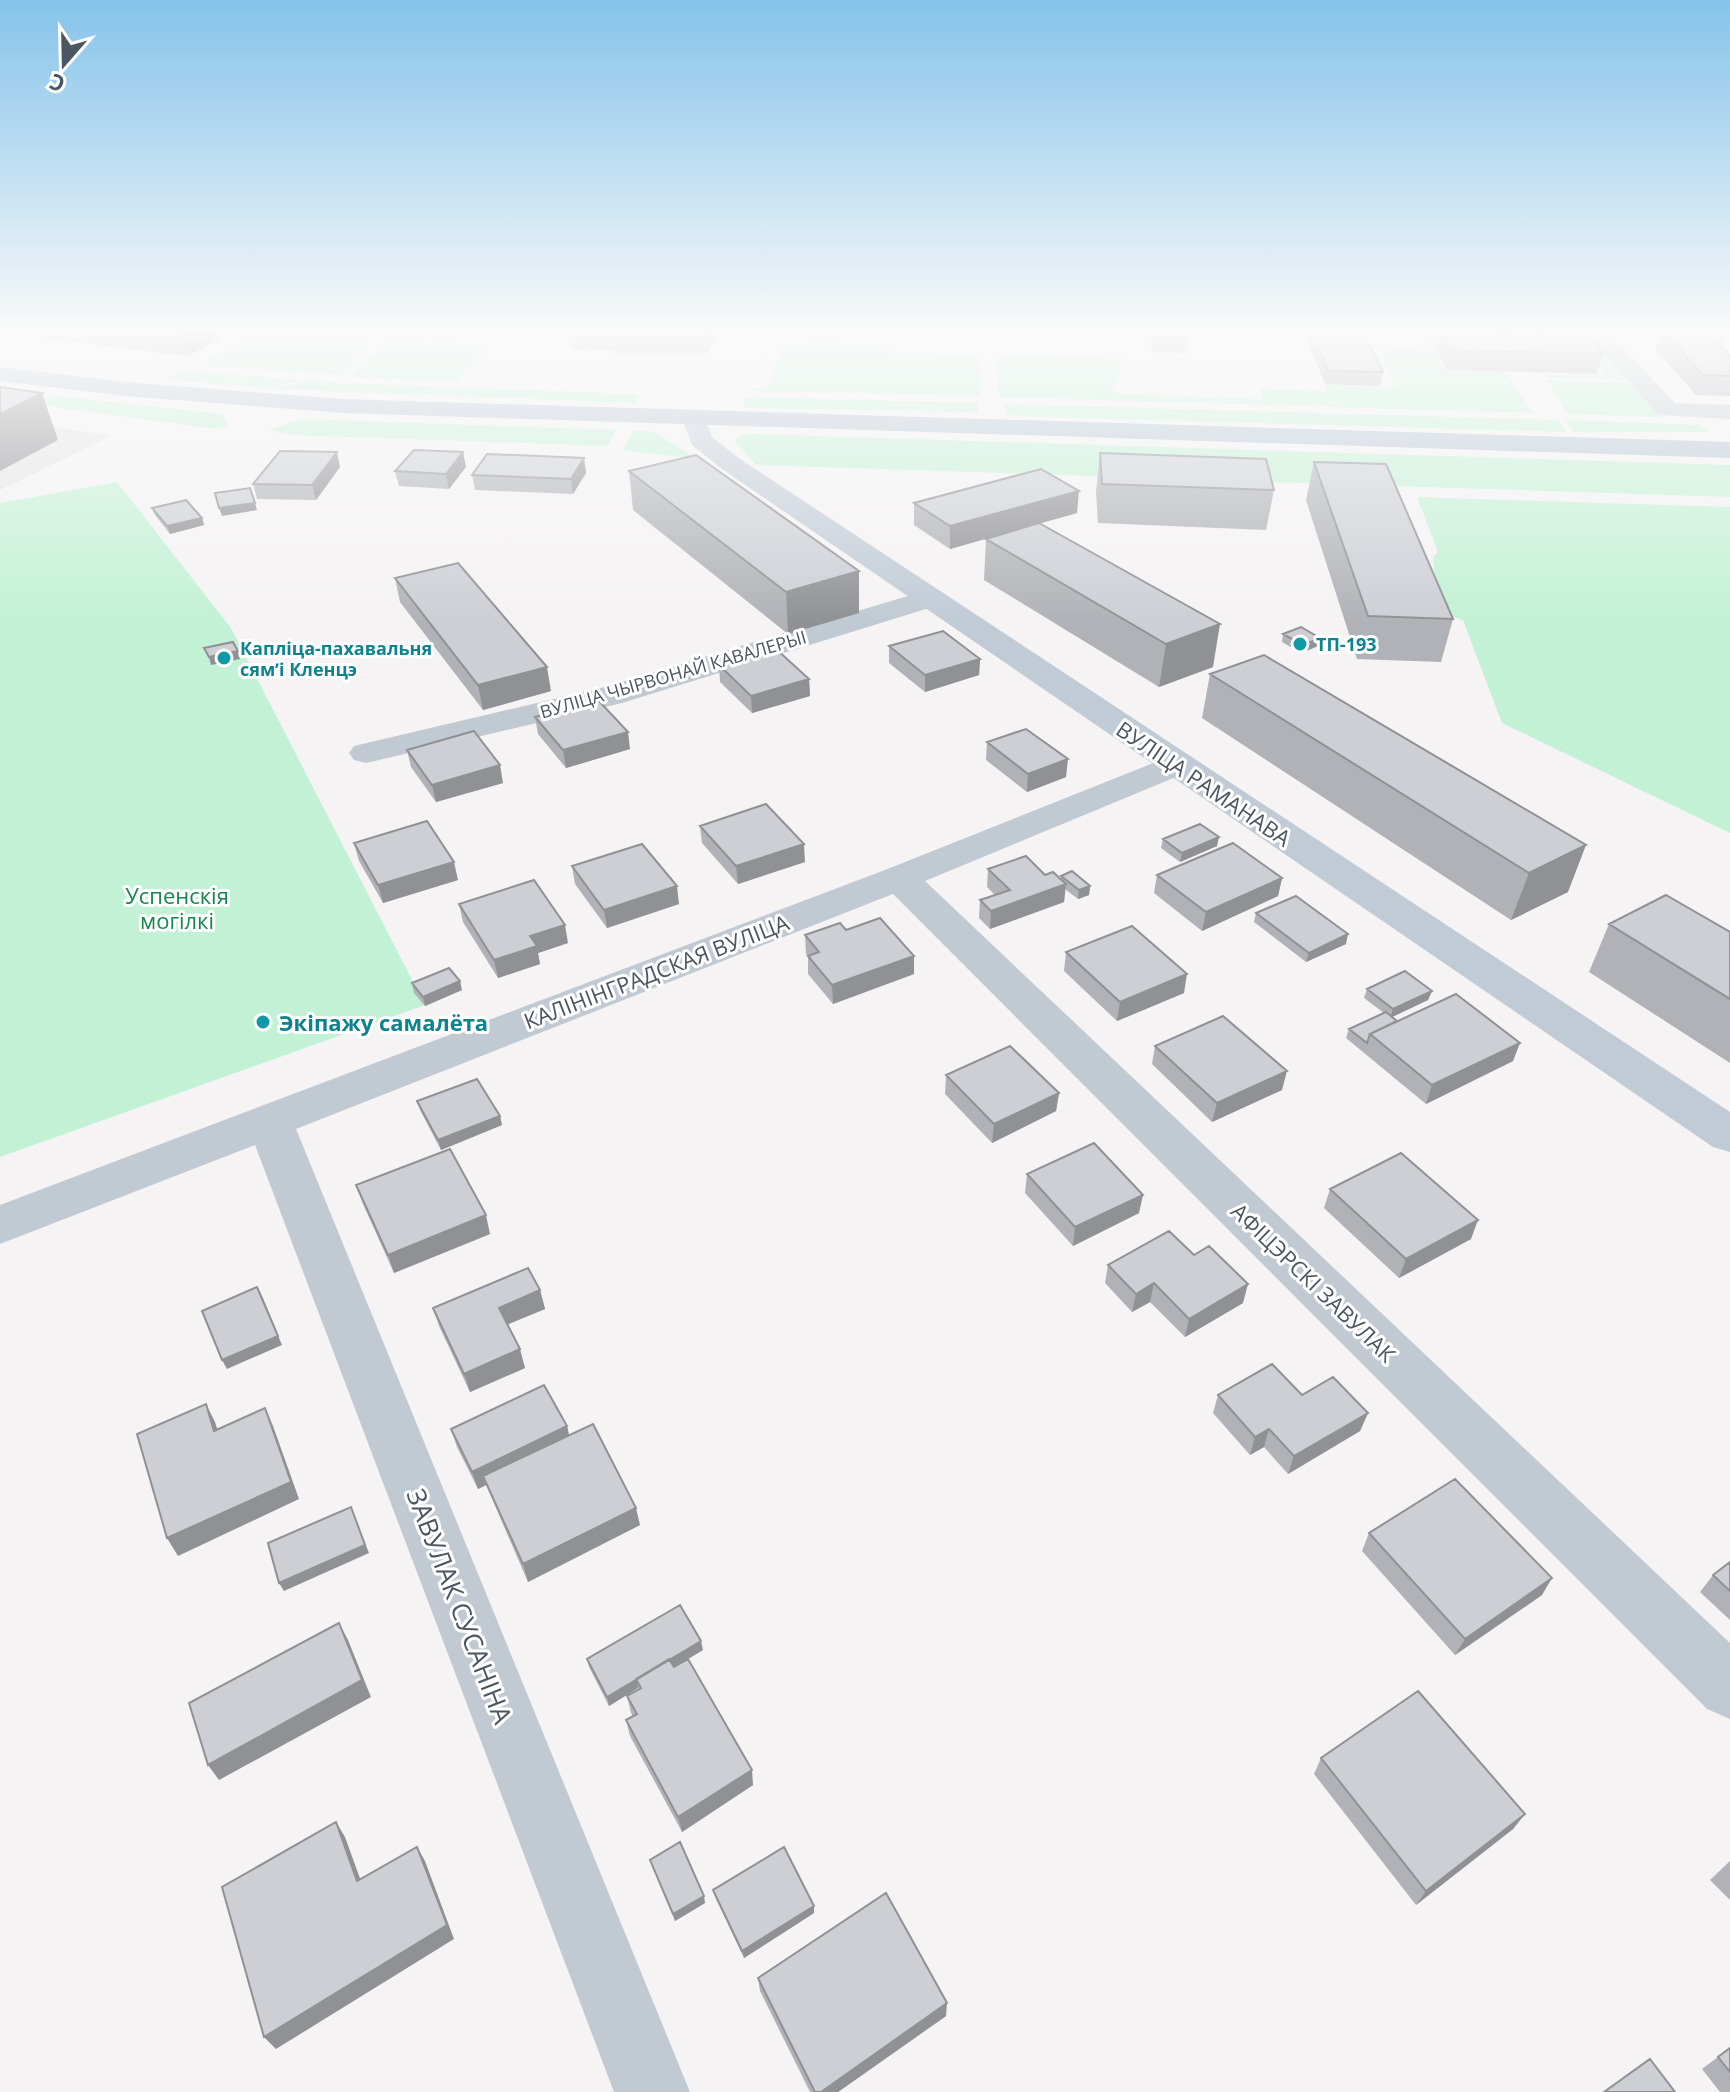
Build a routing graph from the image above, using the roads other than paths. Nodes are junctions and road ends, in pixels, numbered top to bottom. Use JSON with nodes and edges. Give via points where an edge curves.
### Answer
{"nodes":[{"id":1,"x":697,"y":429,"type":"edge"},
{"id":2,"x":1038,"y":429,"type":"edge"},
{"id":3,"x":1730,"y":450,"type":"edge"},
{"id":4,"x":931,"y":598,"type":"junction"},
{"id":5,"x":366,"y":753,"type":"dead end"},
{"id":6,"x":1176,"y":765,"type":"junction"},
{"id":7,"x":899,"y":878,"type":"junction"},
{"id":8,"x":269,"y":1120,"type":"junction"},
{"id":9,"x":1730,"y":1135,"type":"edge"},
{"id":10,"x":0,"y":1225,"type":"edge"},
{"id":11,"x":1730,"y":1687,"type":"edge"},
{"id":12,"x":652,"y":2092,"type":"edge"}],
"edges":[{"from":1,"to":4,"type":"main road","name":"ВУЛІЦА РАМАНАВА","via":[[701,440],[731,464]]},
{"from":2,"to":3,"type":"main road"},
{"from":4,"to":5,"type":"street","name":"ВУЛІЦА ЧЫРВОНАЙ КАВАЛЕРЫІ","via":[[610,696]]},
{"from":4,"to":6,"type":"main road","name":"ВУЛІЦА РАМАНАВА"},
{"from":6,"to":7,"type":"street","name":"КАЛІНІНГРАДСКАЯ ВУЛІЦА"},
{"from":6,"to":9,"type":"main road","name":"ВУЛІЦА РАМАНАВА"},
{"from":7,"to":8,"type":"street","name":"КАЛІНІНГРАДСКАЯ ВУЛІЦА"},
{"from":7,"to":11,"type":"street","name":"АФІЦЭРСКІ ЗАВУЛАК"},
{"from":8,"to":10,"type":"street","name":"КАЛІНІНГРАДСКАЯ ВУЛІЦА"},
{"from":8,"to":12,"type":"street","name":"ЗАВУЛАК СУСАНІНА"}]}
